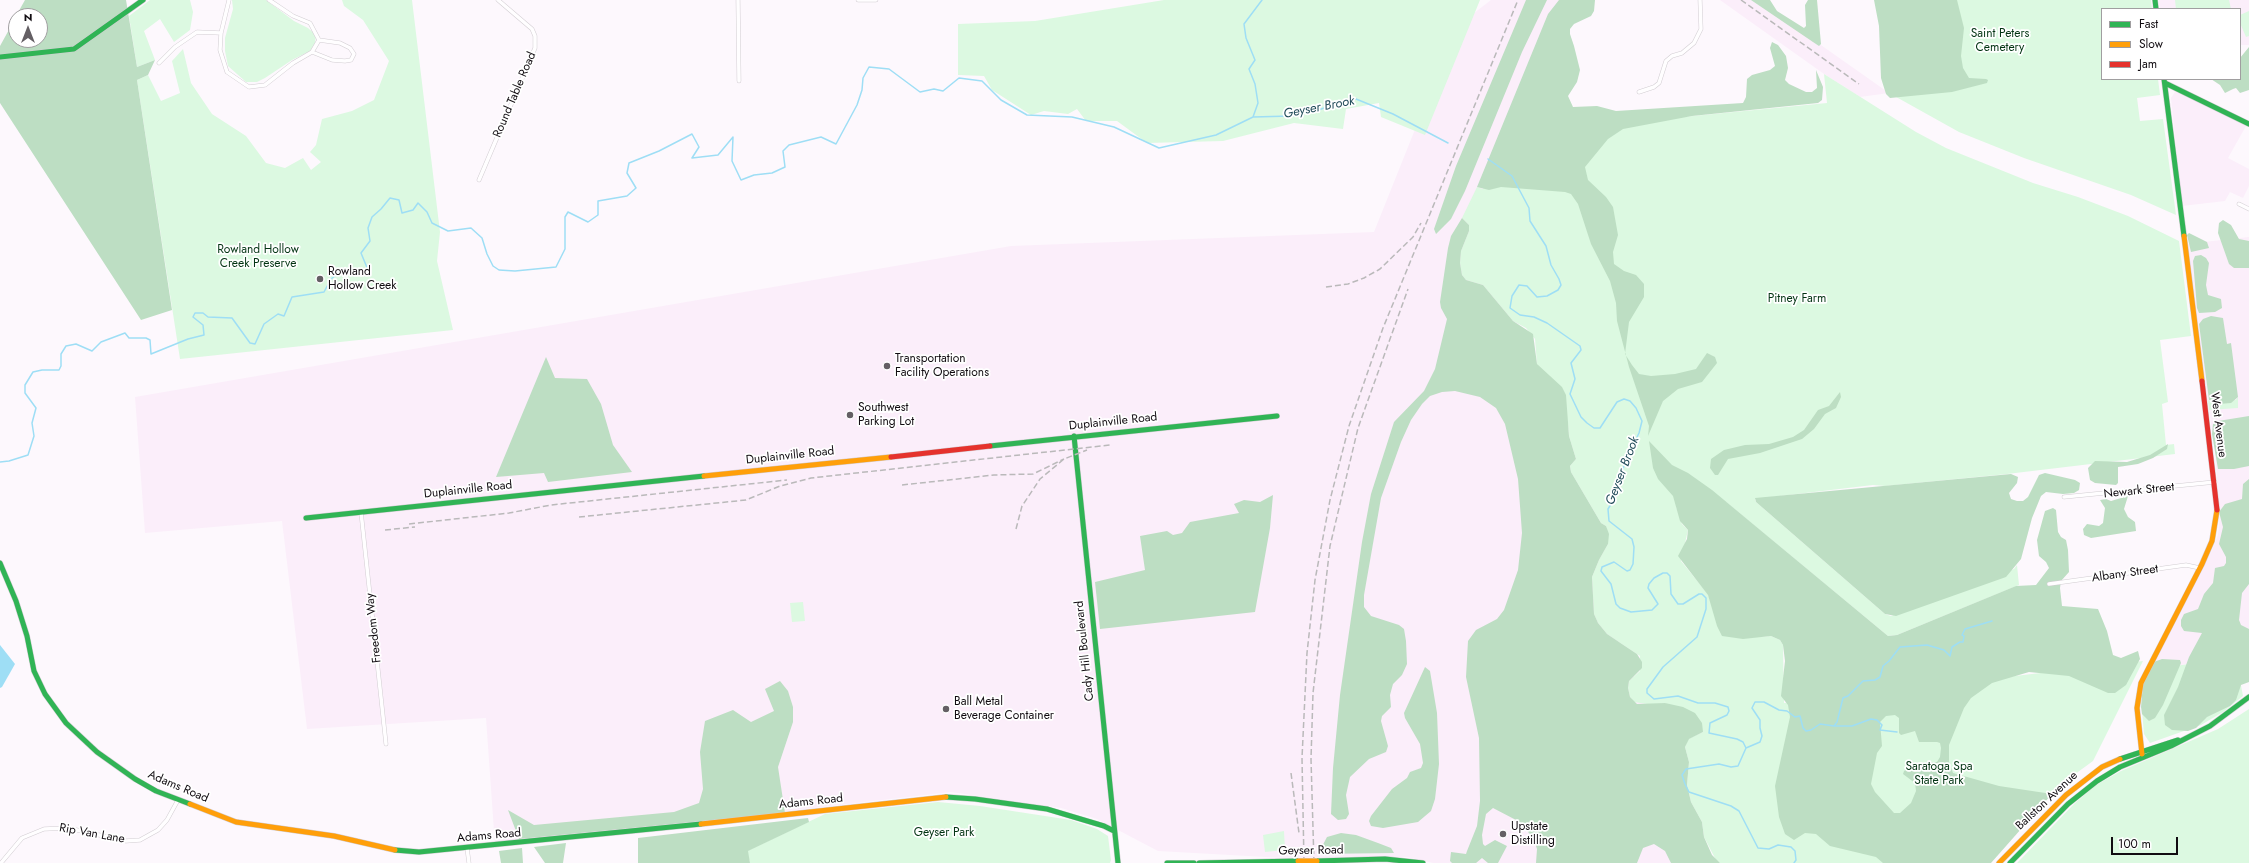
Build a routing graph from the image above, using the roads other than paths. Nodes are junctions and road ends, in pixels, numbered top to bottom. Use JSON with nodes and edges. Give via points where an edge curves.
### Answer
{"nodes":[{"id":1,"x":143,"y":0,"type":"edge"},
{"id":2,"x":229,"y":0,"type":"edge"},
{"id":3,"x":269,"y":0,"type":"edge"},
{"id":4,"x":498,"y":0,"type":"edge"},
{"id":5,"x":738,"y":0,"type":"edge"},
{"id":6,"x":858,"y":0,"type":"edge"},
{"id":7,"x":876,"y":0,"type":"edge"},
{"id":8,"x":1700,"y":0,"type":"edge"},
{"id":9,"x":221,"y":33,"type":"junction"},
{"id":10,"x":319,"y":40,"type":"junction"},
{"id":11,"x":312,"y":52,"type":"junction"},
{"id":12,"x":0,"y":57,"type":"edge"},
{"id":13,"x":159,"y":62,"type":"dead end"},
{"id":14,"x":739,"y":81,"type":"dead end"},
{"id":15,"x":2165,"y":81,"type":"edge"},
{"id":16,"x":1639,"y":92,"type":"dead end"},
{"id":17,"x":2249,"y":124,"type":"edge"},
{"id":18,"x":479,"y":180,"type":"dead end"},
{"id":19,"x":2239,"y":204,"type":"dead end"},
{"id":20,"x":2249,"y":210,"type":"edge"},
{"id":21,"x":1277,"y":416,"type":"dead end"},
{"id":22,"x":1074,"y":436,"type":"junction"},
{"id":23,"x":2215,"y":482,"type":"junction"},
{"id":24,"x":2064,"y":497,"type":"dead end"},
{"id":25,"x":361,"y":512,"type":"junction"},
{"id":26,"x":306,"y":518,"type":"dead end"},
{"id":27,"x":0,"y":563,"type":"edge"},
{"id":28,"x":2200,"y":568,"type":"junction"},
{"id":29,"x":2049,"y":584,"type":"dead end"},
{"id":30,"x":2249,"y":697,"type":"edge"},
{"id":31,"x":2182,"y":739,"type":"junction"},
{"id":32,"x":386,"y":744,"type":"dead end"},
{"id":33,"x":2142,"y":750,"type":"junction"},
{"id":34,"x":2143,"y":757,"type":"junction"},
{"id":35,"x":178,"y":800,"type":"junction"},
{"id":36,"x":1114,"y":831,"type":"junction"},
{"id":37,"x":467,"y":848,"type":"junction"},
{"id":38,"x":1,"y":863,"type":"edge"},
{"id":39,"x":469,"y":863,"type":"edge"},
{"id":40,"x":1118,"y":863,"type":"edge"},
{"id":41,"x":1167,"y":863,"type":"edge"},
{"id":42,"x":1194,"y":863,"type":"edge"},
{"id":43,"x":1199,"y":863,"type":"edge"},
{"id":44,"x":1423,"y":863,"type":"edge"},
{"id":45,"x":1999,"y":863,"type":"edge"},
{"id":46,"x":2010,"y":863,"type":"edge"}],
"edges":[{"from":1,"to":12,"type":"main road","via":[[74,49]]},
{"from":2,"to":9,"type":"street"},
{"from":3,"to":10,"type":"street","via":[[293,16],[310,23]]},
{"from":4,"to":18,"type":"street","name":"Round Table Road","via":[[532,29],[535,48]]},
{"from":5,"to":14,"type":"street"},
{"from":6,"to":7,"type":"street"},
{"from":8,"to":16,"type":"street","via":[[1701,29],[1694,43],[1666,61],[1659,83]]},
{"from":9,"to":11,"type":"street","via":[[220,50],[227,72],[249,87],[264,85]]},
{"from":9,"to":13,"type":"street","via":[[197,32]]},
{"from":10,"to":11,"type":"street"},
{"from":10,"to":11,"type":"street","via":[[340,43],[350,48],[354,54],[351,60],[332,60]]},
{"from":15,"to":17,"type":"main road"},
{"from":15,"to":23,"type":"main road","name":"West Avenue"},
{"from":19,"to":20,"type":"street"},
{"from":21,"to":22,"type":"main road","name":"Duplainville Road"},
{"from":22,"to":25,"type":"main road","name":"Duplainville Road"},
{"from":22,"to":36,"type":"main road","name":"Cady Hill Boulevard"},
{"from":23,"to":24,"type":"street","name":"Newark Street"},
{"from":23,"to":28,"type":"main road","name":"West Avenue","via":[[2215,530]]},
{"from":25,"to":26,"type":"main road","name":"Duplainville Road"},
{"from":25,"to":32,"type":"street","name":"Freedom Way"},
{"from":27,"to":35,"type":"main road","name":"Adams Road","via":[[16,601],[34,671],[45,694],[62,717],[112,764],[156,791]]},
{"from":28,"to":29,"type":"street","name":"Albany Street","via":[[2186,565]]},
{"from":28,"to":33,"type":"main road","name":"West Avenue","via":[[2141,683],[2137,708]]},
{"from":30,"to":31,"type":"main road","name":"Ballston Avenue","via":[[2210,726]]},
{"from":31,"to":33,"type":"main road","name":"Ballston Avenue"},
{"from":31,"to":34,"type":"main road","name":"Ballston Avenue"},
{"from":33,"to":34,"type":"main road","name":"West Avenue"},
{"from":33,"to":45,"type":"main road","name":"Ballston Avenue","via":[[2102,767],[2082,781]]},
{"from":34,"to":46,"type":"main road","name":"Ballston Avenue","via":[[2097,780],[2054,817]]},
{"from":35,"to":37,"type":"main road","name":"Adams Road","via":[[236,822],[329,835],[400,851]]},
{"from":35,"to":38,"type":"street","name":"Rip Van Lane","via":[[161,827],[140,840],[126,841],[68,828],[44,828],[22,838]]},
{"from":36,"to":37,"type":"main road","name":"Adams Road","via":[[1097,823],[1047,809],[939,797],[616,834]]},
{"from":36,"to":40,"type":"main road","name":"Cady Hill Boulevard"},
{"from":37,"to":39,"type":"street"},
{"from":41,"to":42,"type":"main road"},
{"from":43,"to":44,"type":"main road","name":"Geyser Road","bridge":true,"via":[[1385,859]]}]}
